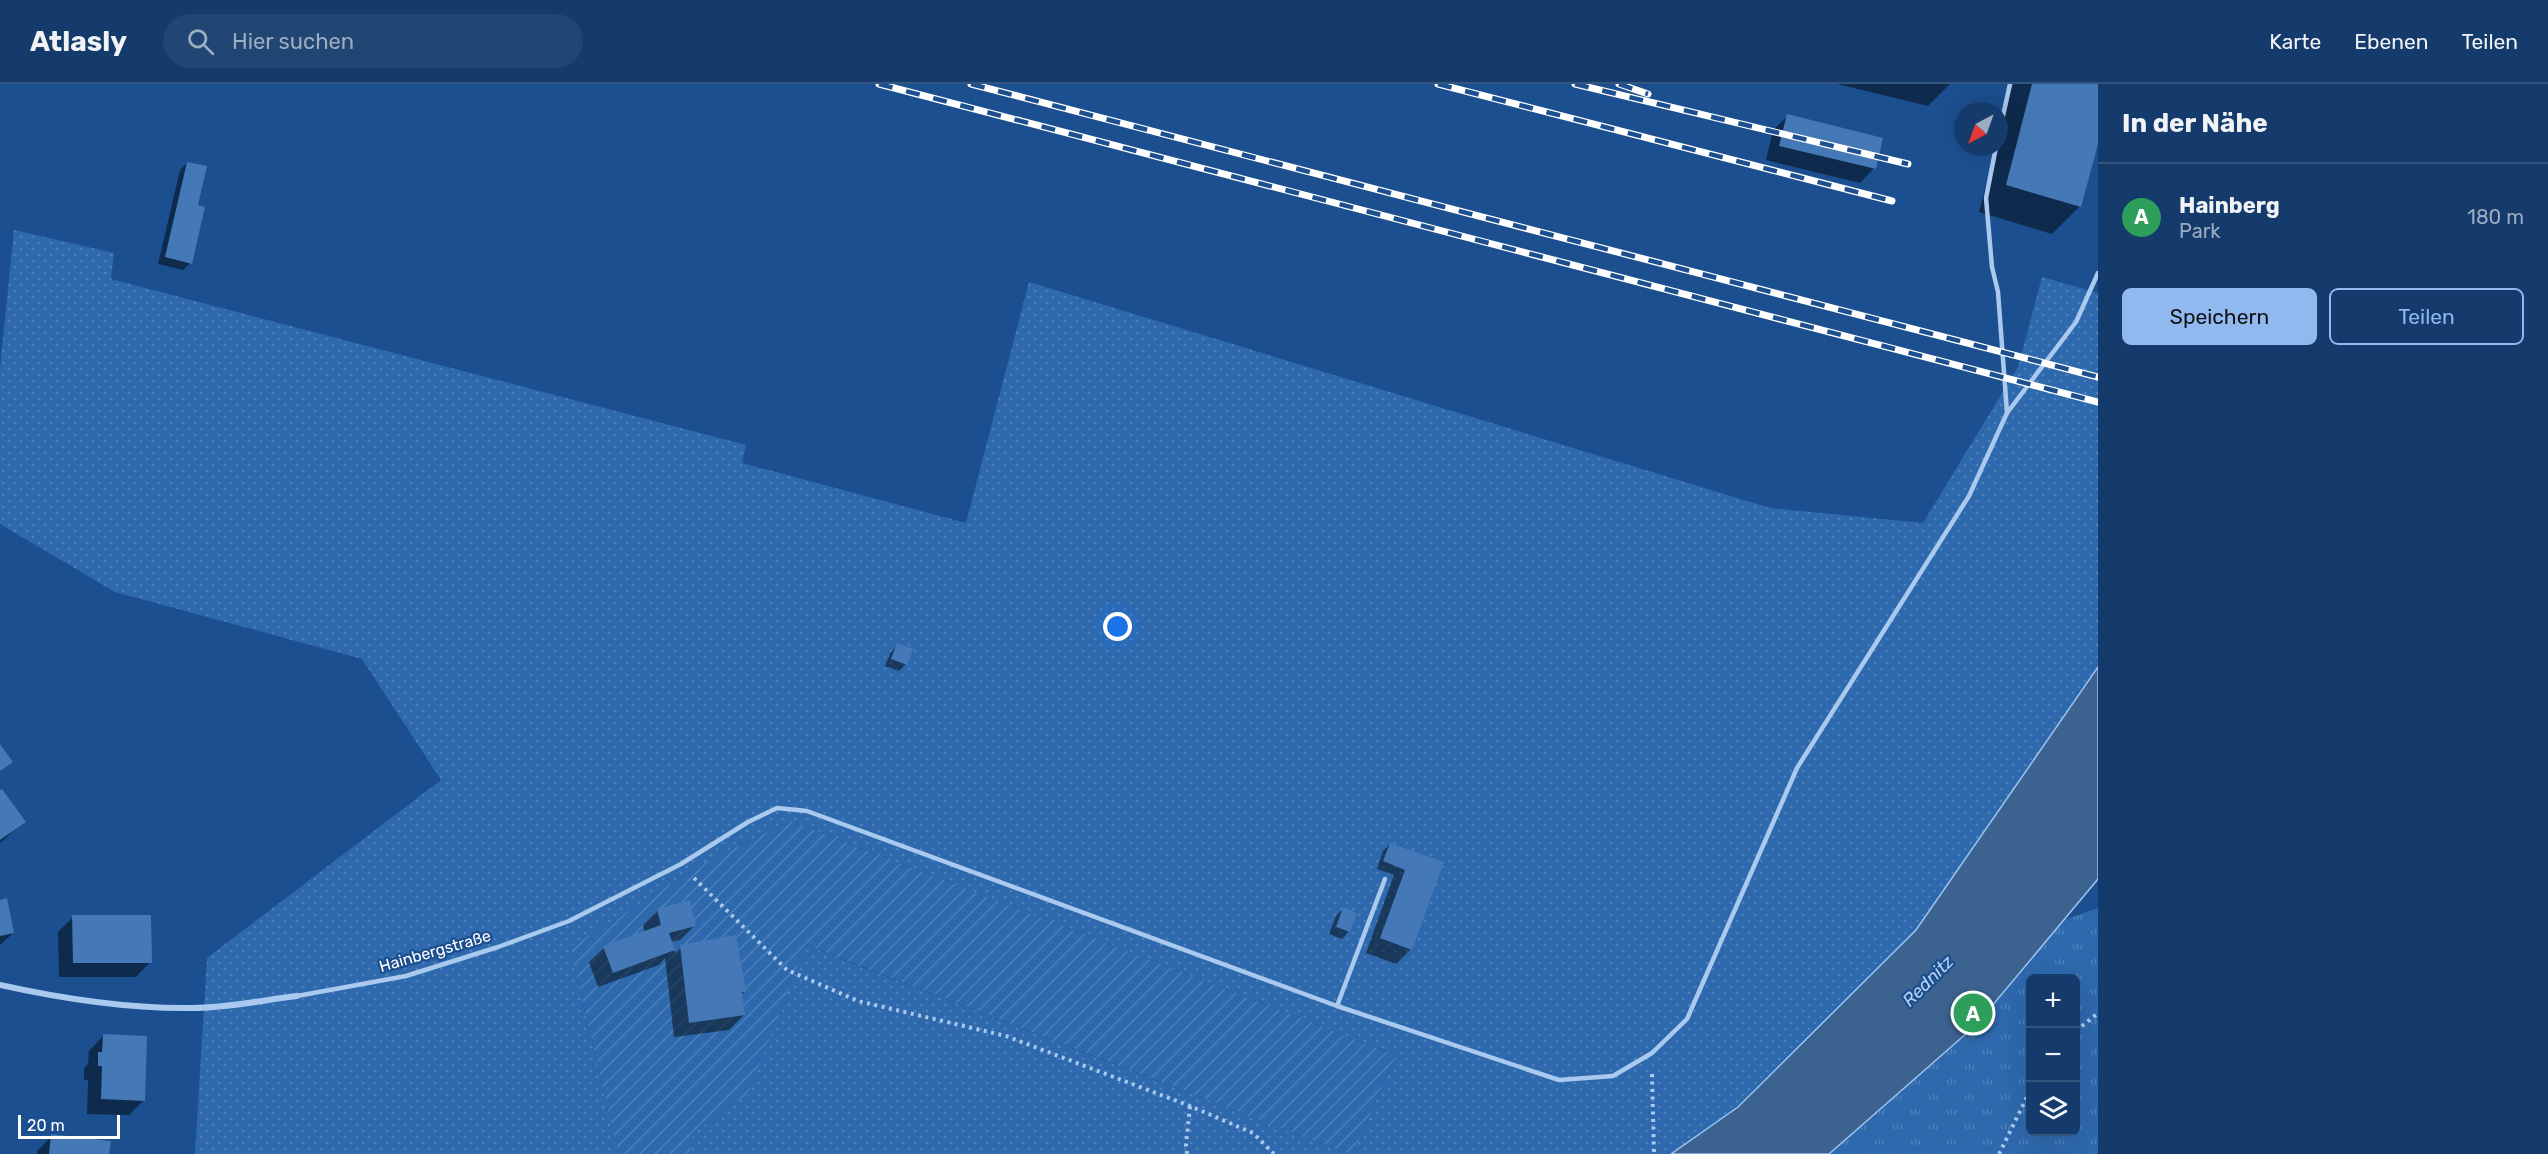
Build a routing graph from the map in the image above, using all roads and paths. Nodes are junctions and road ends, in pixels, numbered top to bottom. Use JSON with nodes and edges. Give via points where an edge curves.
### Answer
{"nodes":[{"id":1,"x":2010,"y":84,"type":"edge"},
{"id":2,"x":2006,"y":102,"type":"edge"},
{"id":3,"x":1994,"y":156,"type":"edge"},
{"id":4,"x":2098,"y":273,"type":"edge"},
{"id":5,"x":2007,"y":412,"type":"junction"},
{"id":6,"x":681,"y":864,"type":"junction"},
{"id":7,"x":1385,"y":879,"type":"dead end"},
{"id":8,"x":0,"y":985,"type":"edge"},
{"id":9,"x":297,"y":996,"type":"joint"},
{"id":10,"x":1336,"y":1006,"type":"junction"},
{"id":11,"x":2098,"y":1013,"type":"edge"},
{"id":12,"x":2080,"y":1028,"type":"edge"},
{"id":13,"x":1652,"y":1053,"type":"junction"},
{"id":14,"x":2026,"y":1101,"type":"edge"},
{"id":15,"x":1190,"y":1106,"type":"junction"},
{"id":16,"x":1187,"y":1154,"type":"edge"},
{"id":17,"x":1274,"y":1154,"type":"edge"},
{"id":18,"x":1654,"y":1154,"type":"edge"},
{"id":19,"x":1999,"y":1154,"type":"edge"}],
"edges":[{"from":1,"to":2,"type":"lane"},
{"from":3,"to":5,"type":"lane","via":[[1986,198]]},
{"from":4,"to":5,"type":"lane","via":[[2076,322]]},
{"from":5,"to":13,"type":"lane","via":[[1969,496],[1797,768],[1687,1019]]},
{"from":6,"to":9,"type":"lane","name":"Hainbergstraße","via":[[569,921],[498,947],[406,976]]},
{"from":6,"to":10,"type":"lane","name":"Hainbergstraße","via":[[777,808],[807,811]]},
{"from":6,"to":15,"type":"path","via":[[787,970],[858,1001],[1005,1036]]},
{"from":7,"to":10,"type":"lane"},
{"from":8,"to":9,"type":"street","name":"Hainbergstraße","via":[[114,1005],[194,1009]]},
{"from":10,"to":13,"type":"lane","via":[[1559,1080],[1613,1076]]},
{"from":11,"to":12,"type":"path"},
{"from":13,"to":18,"type":"path"},
{"from":14,"to":19,"type":"path"},
{"from":15,"to":16,"type":"path"},
{"from":15,"to":17,"type":"path","via":[[1253,1133]]}]}
